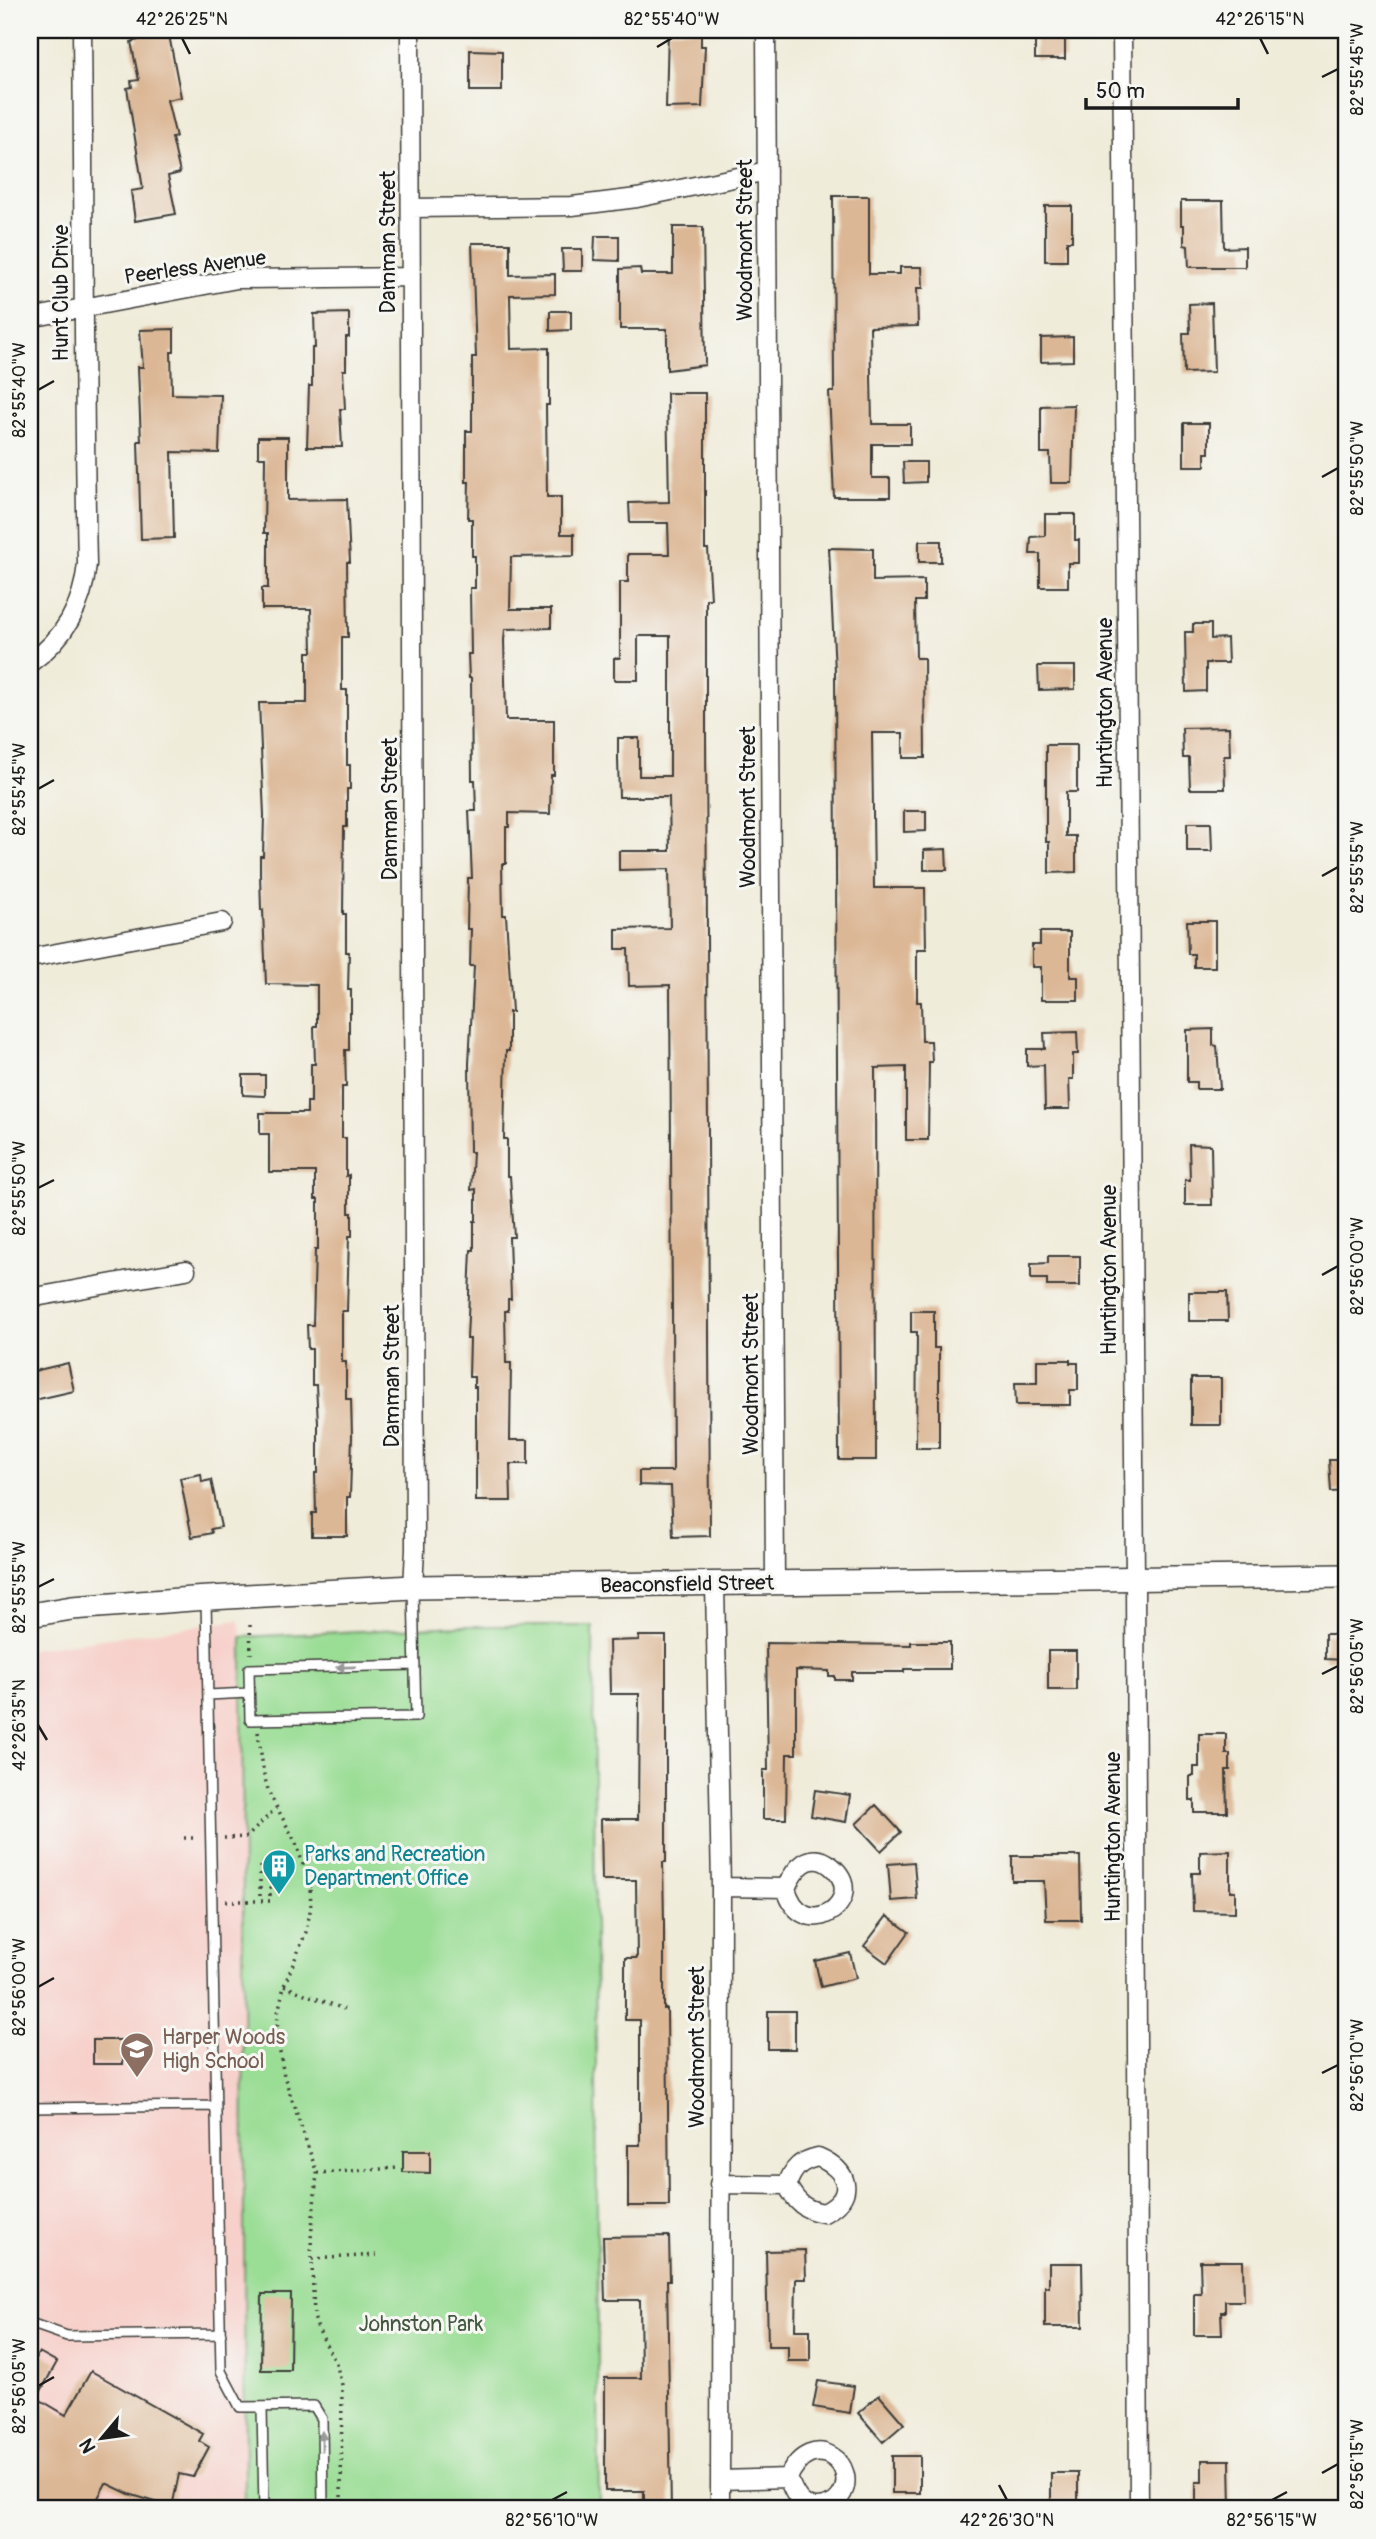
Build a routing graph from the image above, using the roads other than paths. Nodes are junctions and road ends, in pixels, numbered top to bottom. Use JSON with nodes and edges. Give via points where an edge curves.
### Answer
{"nodes":[{"id":1,"x":82,"y":30,"type":"edge"},
{"id":2,"x":410,"y":30,"type":"edge"},
{"id":3,"x":766,"y":30,"type":"edge"},
{"id":4,"x":1122,"y":30,"type":"edge"},
{"id":5,"x":767,"y":171,"type":"junction"},
{"id":6,"x":411,"y":208,"type":"junction"},
{"id":7,"x":411,"y":277,"type":"junction"},
{"id":8,"x":83,"y":307,"type":"junction"},
{"id":9,"x":30,"y":318,"type":"edge"},
{"id":10,"x":30,"y":663,"type":"edge"},
{"id":11,"x":222,"y":922,"type":"dead end"},
{"id":12,"x":30,"y":958,"type":"edge"},
{"id":13,"x":186,"y":1270,"type":"dead end"},
{"id":14,"x":30,"y":1298,"type":"edge"},
{"id":15,"x":1346,"y":1576,"type":"edge"},
{"id":16,"x":1135,"y":1578,"type":"junction"},
{"id":17,"x":775,"y":1583,"type":"junction"},
{"id":18,"x":715,"y":1585,"type":"junction"},
{"id":19,"x":413,"y":1587,"type":"junction"},
{"id":20,"x":206,"y":1598,"type":"junction"},
{"id":21,"x":30,"y":1615,"type":"edge"},
{"id":22,"x":415,"y":1665,"type":"junction"},
{"id":23,"x":249,"y":1693,"type":"junction"},
{"id":24,"x":208,"y":1695,"type":"junction"},
{"id":25,"x":721,"y":1887,"type":"junction"},
{"id":26,"x":786,"y":1888,"type":"dead end"},
{"id":27,"x":216,"y":2106,"type":"junction"},
{"id":28,"x":30,"y":2108,"type":"edge"},
{"id":29,"x":719,"y":2184,"type":"junction"},
{"id":30,"x":787,"y":2185,"type":"dead end"},
{"id":31,"x":30,"y":2323,"type":"edge"},
{"id":32,"x":221,"y":2334,"type":"junction"},
{"id":33,"x":262,"y":2407,"type":"junction"},
{"id":34,"x":789,"y":2478,"type":"dead end"},
{"id":35,"x":720,"y":2480,"type":"junction"},
{"id":36,"x":264,"y":2509,"type":"edge"},
{"id":37,"x":323,"y":2509,"type":"edge"},
{"id":38,"x":720,"y":2509,"type":"edge"},
{"id":39,"x":1139,"y":2509,"type":"edge"}],
"edges":[{"from":1,"to":8,"type":"street","name":"Hunt Club Drive"},
{"from":2,"to":6,"type":"street","name":"Damman Street"},
{"from":3,"to":5,"type":"street","name":"Woodmont Street"},
{"from":4,"to":16,"type":"street","name":"Huntington Avenue"},
{"from":5,"to":6,"type":"street","via":[[637,198],[572,206]]},
{"from":5,"to":17,"type":"street","name":"Woodmont Street"},
{"from":6,"to":7,"type":"street","name":"Damman Street"},
{"from":7,"to":8,"type":"street","name":"Peerless Avenue","via":[[237,279]]},
{"from":7,"to":19,"type":"street","name":"Damman Street"},
{"from":8,"to":9,"type":"street","name":"Peerless Avenue"},
{"from":8,"to":10,"type":"street","name":"Hunt Club Drive","via":[[85,580],[70,621],[58,639]]},
{"from":11,"to":12,"type":"street"},
{"from":13,"to":14,"type":"street"},
{"from":15,"to":16,"type":"street","name":"Beaconsfield Street"},
{"from":16,"to":17,"type":"street","name":"Beaconsfield Street"},
{"from":16,"to":39,"type":"street","name":"Huntington Avenue"},
{"from":17,"to":18,"type":"street","name":"Beaconsfield Street"},
{"from":18,"to":19,"type":"street","name":"Beaconsfield Street"},
{"from":18,"to":25,"type":"street","name":"Woodmont Street"},
{"from":19,"to":20,"type":"street","name":"Beaconsfield Street"},
{"from":19,"to":22,"type":"lane"},
{"from":20,"to":21,"type":"street","name":"Beaconsfield Street"},
{"from":20,"to":24,"type":"lane"},
{"from":22,"to":23,"type":"lane","one_way":true,"via":[[249,1669]]},
{"from":22,"to":23,"type":"lane","via":[[416,1717],[250,1720]]},
{"from":23,"to":24,"type":"lane"},
{"from":24,"to":27,"type":"lane"},
{"from":25,"to":26,"type":"street"},
{"from":25,"to":29,"type":"street","name":"Woodmont Street"},
{"from":27,"to":28,"type":"lane"},
{"from":27,"to":32,"type":"lane"},
{"from":29,"to":30,"type":"street"},
{"from":29,"to":35,"type":"street","name":"Woodmont Street"},
{"from":31,"to":32,"type":"lane","via":[[67,2336]]},
{"from":32,"to":33,"type":"lane","via":[[221,2371],[240,2407]]},
{"from":33,"to":36,"type":"lane"},
{"from":37,"to":33,"type":"lane","one_way":true,"via":[[322,2419],[314,2406]]},
{"from":34,"to":35,"type":"street"},
{"from":35,"to":38,"type":"street","name":"Woodmont Street"}]}
